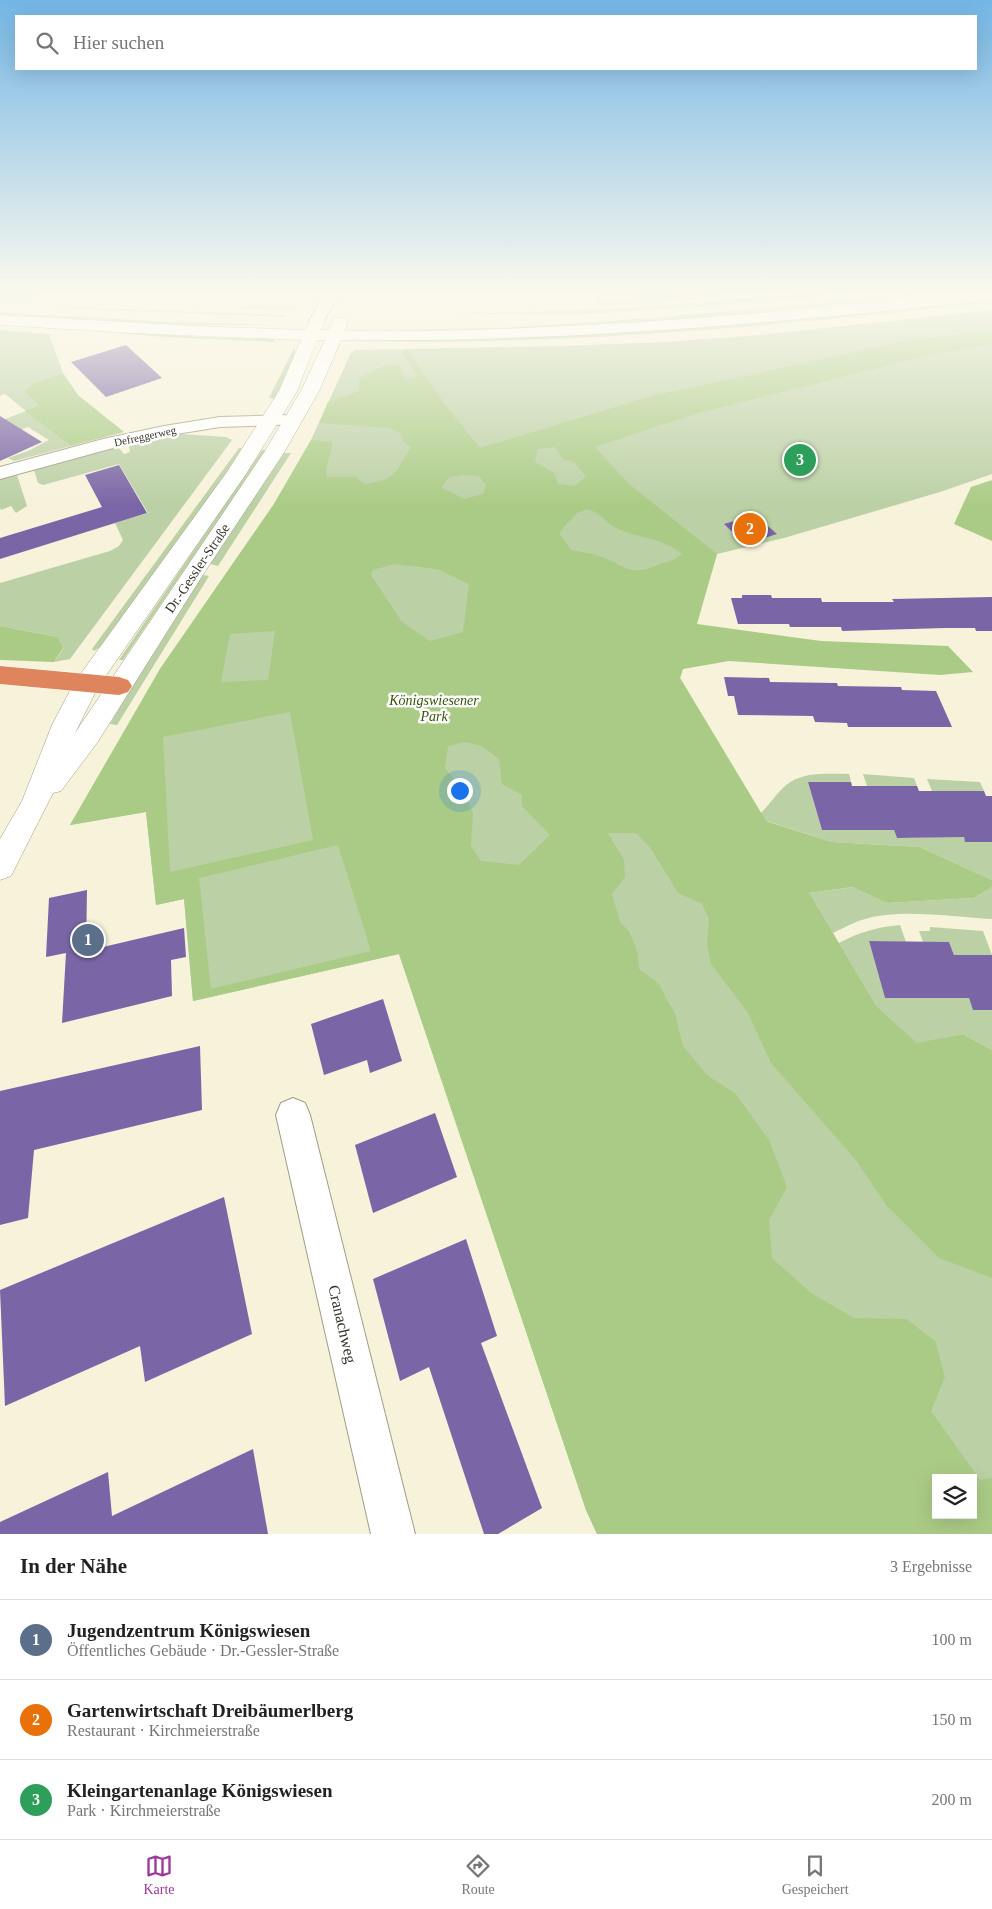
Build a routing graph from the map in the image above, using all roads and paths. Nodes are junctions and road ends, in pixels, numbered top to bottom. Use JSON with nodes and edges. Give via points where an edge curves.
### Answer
{"nodes":[{"id":1,"x":300,"y":363,"type":"edge"},
{"id":2,"x":323,"y":363,"type":"edge"},
{"id":3,"x":293,"y":420,"type":"junction"},
{"id":4,"x":270,"y":421,"type":"junction"},
{"id":5,"x":0,"y":473,"type":"edge"},
{"id":6,"x":0,"y":675,"type":"edge"},
{"id":7,"x":87,"y":683,"type":"junction"},
{"id":8,"x":119,"y":686,"type":"junction"},
{"id":9,"x":35,"y":804,"type":"junction"},
{"id":10,"x":0,"y":866,"type":"edge"},
{"id":11,"x":293,"y":1114,"type":"dead end"},
{"id":12,"x":393,"y":1534,"type":"edge"}],
"edges":[{"from":1,"to":4,"type":"main road","name":"Dr.-Gessler-Straße"},
{"from":2,"to":3,"type":"main road","name":"Dr.-Gessler-Straße"},
{"from":3,"to":4,"type":"street","name":"Defreggerweg"},
{"from":3,"to":8,"type":"main road","name":"Dr.-Gessler-Straße"},
{"from":4,"to":5,"type":"street","name":"Defreggerweg","via":[[220,422],[165,431]]},
{"from":4,"to":7,"type":"main road","name":"Dr.-Gessler-Straße"},
{"from":6,"to":7,"type":"highway"},
{"from":7,"to":8,"type":"highway"},
{"from":7,"to":9,"type":"main road","name":"Dr.-Gessler-Straße","via":[[65,725]]},
{"from":8,"to":9,"type":"main road","name":"Dr.-Gessler-Straße","via":[[88,736]]},
{"from":9,"to":10,"type":"main road","name":"Dr.-Gessler-Straße"},
{"from":11,"to":12,"type":"street","name":"Cranachweg"}]}
